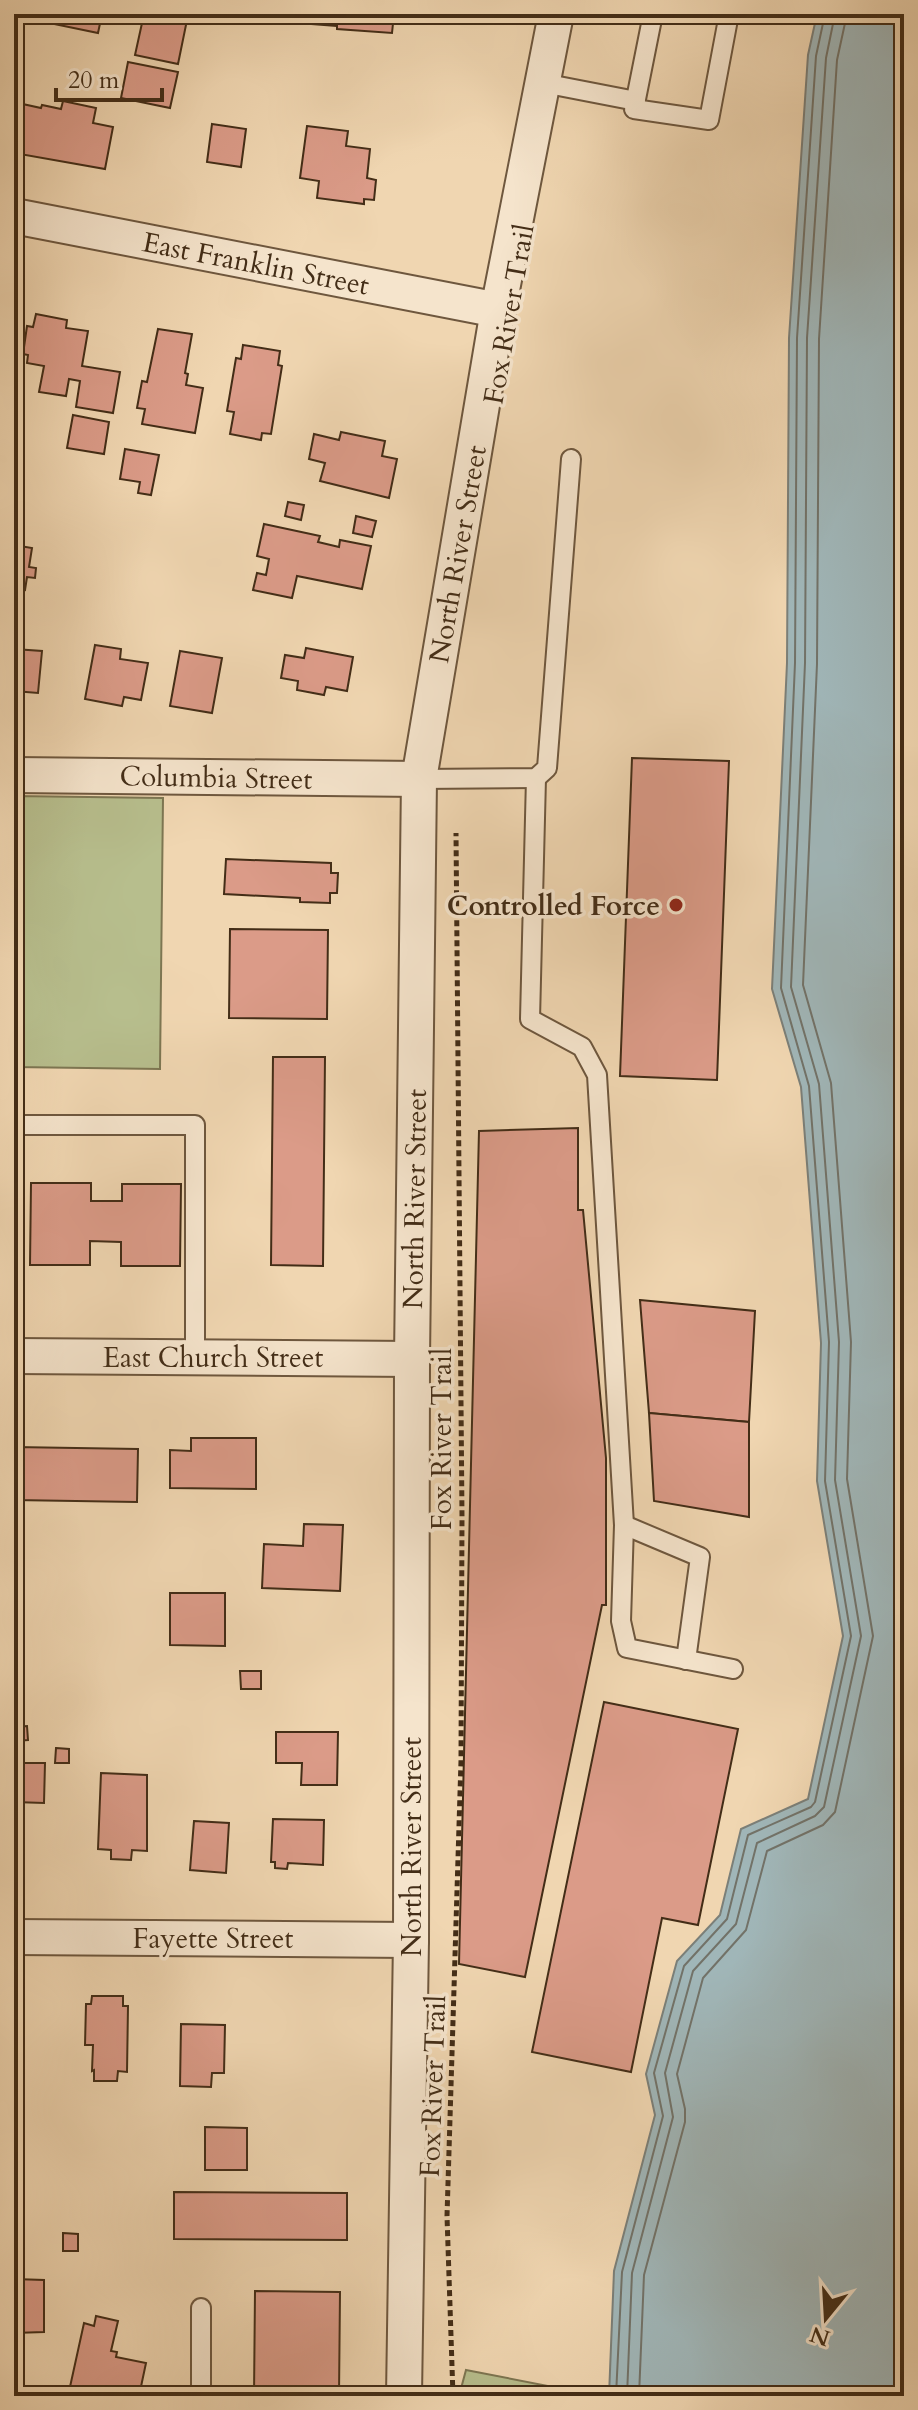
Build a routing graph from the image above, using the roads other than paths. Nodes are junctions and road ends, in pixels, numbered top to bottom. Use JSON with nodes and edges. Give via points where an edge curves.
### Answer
{"nodes":[{"id":1,"x":556,"y":14,"type":"edge"},
{"id":2,"x":653,"y":14,"type":"edge"},
{"id":3,"x":729,"y":14,"type":"edge"},
{"id":4,"x":543,"y":83,"type":"junction"},
{"id":5,"x":636,"y":101,"type":"junction"},
{"id":6,"x":14,"y":216,"type":"edge"},
{"id":7,"x":498,"y":310,"type":"junction"},
{"id":8,"x":571,"y":459,"type":"dead end"},
{"id":9,"x":14,"y":775,"type":"edge"},
{"id":10,"x":536,"y":778,"type":"junction"},
{"id":11,"x":419,"y":779,"type":"junction"},
{"id":12,"x":14,"y":1125,"type":"edge"},
{"id":13,"x":14,"y":1356,"type":"edge"},
{"id":14,"x":195,"y":1357,"type":"junction"},
{"id":15,"x":412,"y":1359,"type":"junction"},
{"id":16,"x":624,"y":1525,"type":"junction"},
{"id":17,"x":686,"y":1660,"type":"junction"},
{"id":18,"x":733,"y":1669,"type":"dead end"},
{"id":19,"x":14,"y":1937,"type":"edge"},
{"id":20,"x":411,"y":1940,"type":"junction"},
{"id":21,"x":201,"y":2308,"type":"dead end"},
{"id":22,"x":201,"y":2396,"type":"edge"},
{"id":23,"x":404,"y":2396,"type":"edge"}],
"edges":[{"from":1,"to":4,"type":"street","name":"North River Street"},
{"from":2,"to":5,"type":"lane"},
{"from":3,"to":5,"type":"lane","via":[[709,120],[634,109]]},
{"from":4,"to":5,"type":"lane"},
{"from":4,"to":7,"type":"street","name":"North River Street"},
{"from":6,"to":7,"type":"street","name":"East Franklin Street"},
{"from":7,"to":11,"type":"street","name":"North River Street"},
{"from":8,"to":10,"type":"lane","via":[[547,768]]},
{"from":9,"to":11,"type":"street","name":"Columbia Street"},
{"from":10,"to":11,"type":"lane"},
{"from":10,"to":16,"type":"lane","via":[[530,1019],[582,1047],[597,1075]]},
{"from":11,"to":15,"type":"street","name":"North River Street"},
{"from":12,"to":14,"type":"lane","via":[[195,1125]]},
{"from":13,"to":14,"type":"street","name":"East Church Street"},
{"from":14,"to":15,"type":"street","name":"East Church Street"},
{"from":15,"to":20,"type":"street","name":"North River Street"},
{"from":16,"to":17,"type":"lane","via":[[621,1621],[627,1648]]},
{"from":16,"to":17,"type":"lane","via":[[700,1557]]},
{"from":17,"to":18,"type":"lane"},
{"from":19,"to":20,"type":"street","name":"Fayette Street"},
{"from":20,"to":23,"type":"street","name":"North River Street"},
{"from":21,"to":22,"type":"lane"}]}
